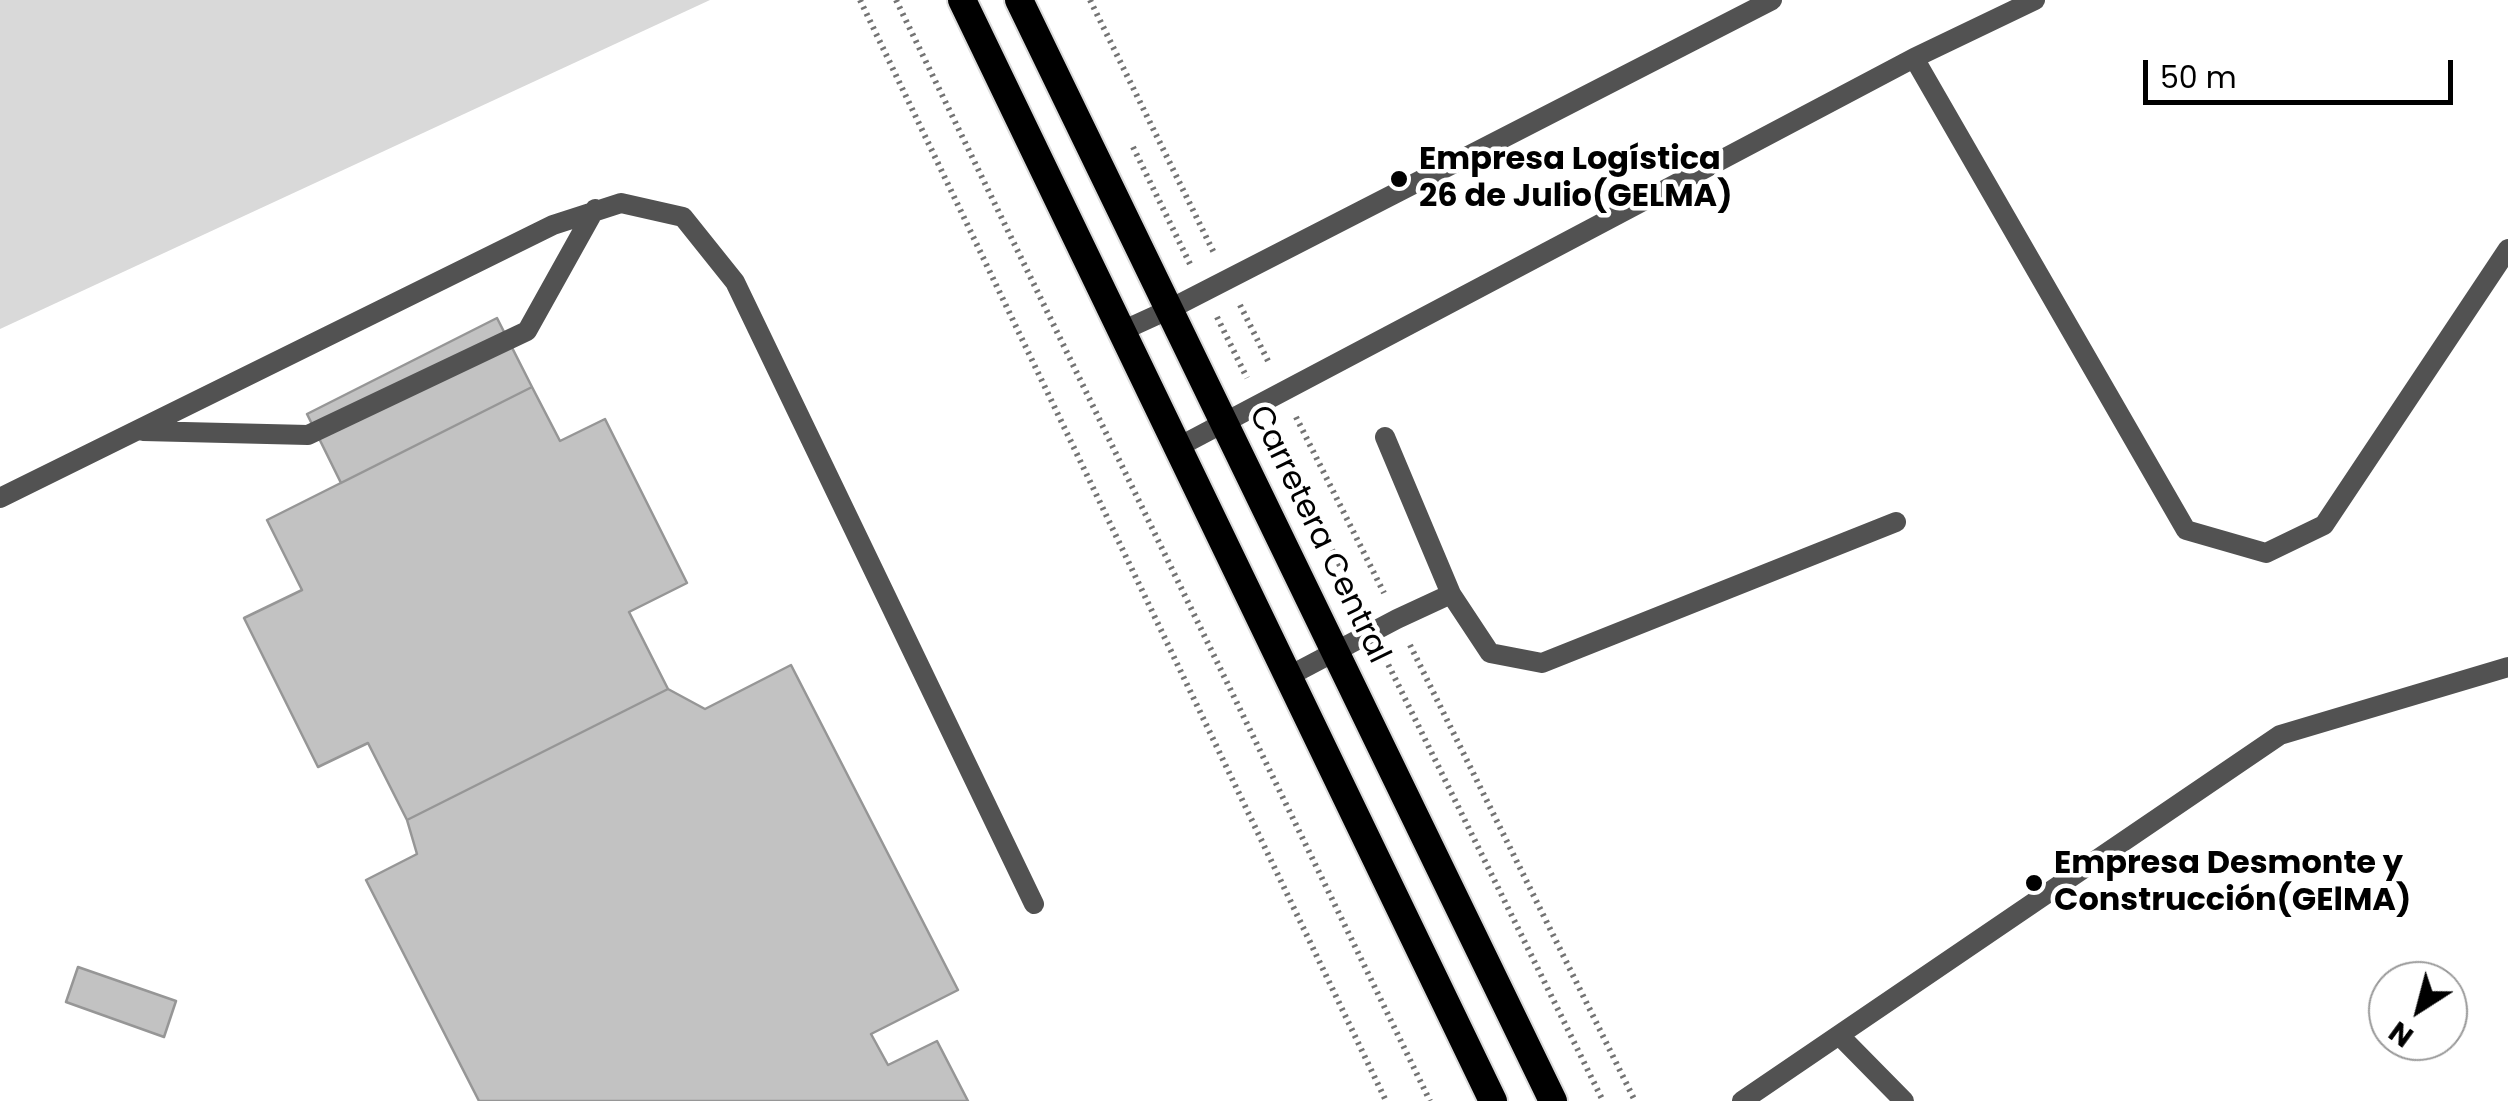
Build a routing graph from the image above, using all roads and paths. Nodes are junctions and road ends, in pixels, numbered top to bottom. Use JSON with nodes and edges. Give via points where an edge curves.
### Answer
{"nodes":[{"id":1,"x":860,"y":0,"type":"edge"},
{"id":2,"x":896,"y":0,"type":"edge"},
{"id":3,"x":962,"y":0,"type":"edge"},
{"id":4,"x":1019,"y":0,"type":"edge"},
{"id":5,"x":1090,"y":0,"type":"edge"},
{"id":6,"x":1772,"y":0,"type":"edge"},
{"id":7,"x":2035,"y":0,"type":"edge"},
{"id":8,"x":1914,"y":58,"type":"junction"},
{"id":9,"x":1128,"y":137,"type":"dead end"},
{"id":10,"x":595,"y":209,"type":"junction"},
{"id":11,"x":2508,"y":250,"type":"edge"},
{"id":12,"x":1228,"y":280,"type":"junction"},
{"id":13,"x":1204,"y":292,"type":"junction"},
{"id":14,"x":1170,"y":309,"type":"junction"},
{"id":15,"x":1124,"y":330,"type":"junction"},
{"id":16,"x":1283,"y":391,"type":"junction"},
{"id":17,"x":1260,"y":404,"type":"junction"},
{"id":18,"x":1224,"y":422,"type":"junction"},
{"id":19,"x":136,"y":431,"type":"junction"},
{"id":20,"x":1385,"y":437,"type":"dead end"},
{"id":21,"x":1180,"y":446,"type":"junction"},
{"id":22,"x":0,"y":498,"type":"edge"},
{"id":23,"x":1896,"y":522,"type":"dead end"},
{"id":24,"x":1451,"y":594,"type":"junction"},
{"id":25,"x":1396,"y":619,"type":"junction"},
{"id":26,"x":1373,"y":634,"type":"junction"},
{"id":27,"x":1335,"y":651,"type":"junction"},
{"id":28,"x":2508,"y":667,"type":"edge"},
{"id":29,"x":1289,"y":676,"type":"junction"},
{"id":30,"x":1034,"y":904,"type":"dead end"},
{"id":31,"x":1839,"y":1035,"type":"junction"},
{"id":32,"x":1386,"y":1101,"type":"edge"},
{"id":33,"x":1430,"y":1101,"type":"edge"},
{"id":34,"x":1494,"y":1101,"type":"edge"},
{"id":35,"x":1553,"y":1101,"type":"edge"},
{"id":36,"x":1603,"y":1101,"type":"edge"},
{"id":37,"x":1635,"y":1101,"type":"edge"},
{"id":38,"x":1742,"y":1101,"type":"edge"},
{"id":39,"x":1904,"y":1101,"type":"edge"}],
"edges":[{"from":1,"to":32,"type":"path"},
{"from":2,"to":33,"type":"path"},
{"from":3,"to":15,"type":"highway"},
{"from":4,"to":14,"type":"highway","name":"Carretera Central"},
{"from":5,"to":12,"type":"path"},
{"from":6,"to":12,"type":"lane"},
{"from":7,"to":8,"type":"lane"},
{"from":8,"to":11,"type":"lane","via":[[2186,530],[2266,553],[2324,525]]},
{"from":8,"to":16,"type":"lane"},
{"from":9,"to":13,"type":"path"},
{"from":10,"to":19,"type":"lane"},
{"from":10,"to":19,"type":"lane","via":[[527,331],[308,435]]},
{"from":10,"to":30,"type":"lane","via":[[620,203],[684,216],[735,282]]},
{"from":12,"to":13,"type":"lane"},
{"from":12,"to":16,"type":"path"},
{"from":13,"to":14,"type":"lane"},
{"from":13,"to":17,"type":"path"},
{"from":14,"to":15,"type":"lane"},
{"from":14,"to":18,"type":"highway","name":"Carretera Central"},
{"from":15,"to":21,"type":"highway"},
{"from":16,"to":17,"type":"lane"},
{"from":16,"to":25,"type":"path"},
{"from":17,"to":18,"type":"lane"},
{"from":17,"to":26,"type":"path"},
{"from":18,"to":21,"type":"lane"},
{"from":18,"to":27,"type":"highway","name":"Carretera Central"},
{"from":19,"to":22,"type":"lane"},
{"from":20,"to":24,"type":"lane"},
{"from":21,"to":29,"type":"highway"},
{"from":23,"to":24,"type":"lane","via":[[1542,664],[1490,653]]},
{"from":24,"to":25,"type":"lane"},
{"from":25,"to":26,"type":"lane"},
{"from":25,"to":37,"type":"path"},
{"from":26,"to":27,"type":"lane"},
{"from":26,"to":36,"type":"path"},
{"from":27,"to":29,"type":"lane"},
{"from":27,"to":35,"type":"highway","name":"Carretera Central"},
{"from":28,"to":31,"type":"lane","via":[[2280,735]]},
{"from":29,"to":34,"type":"highway"},
{"from":31,"to":38,"type":"lane"},
{"from":31,"to":39,"type":"lane"}]}
